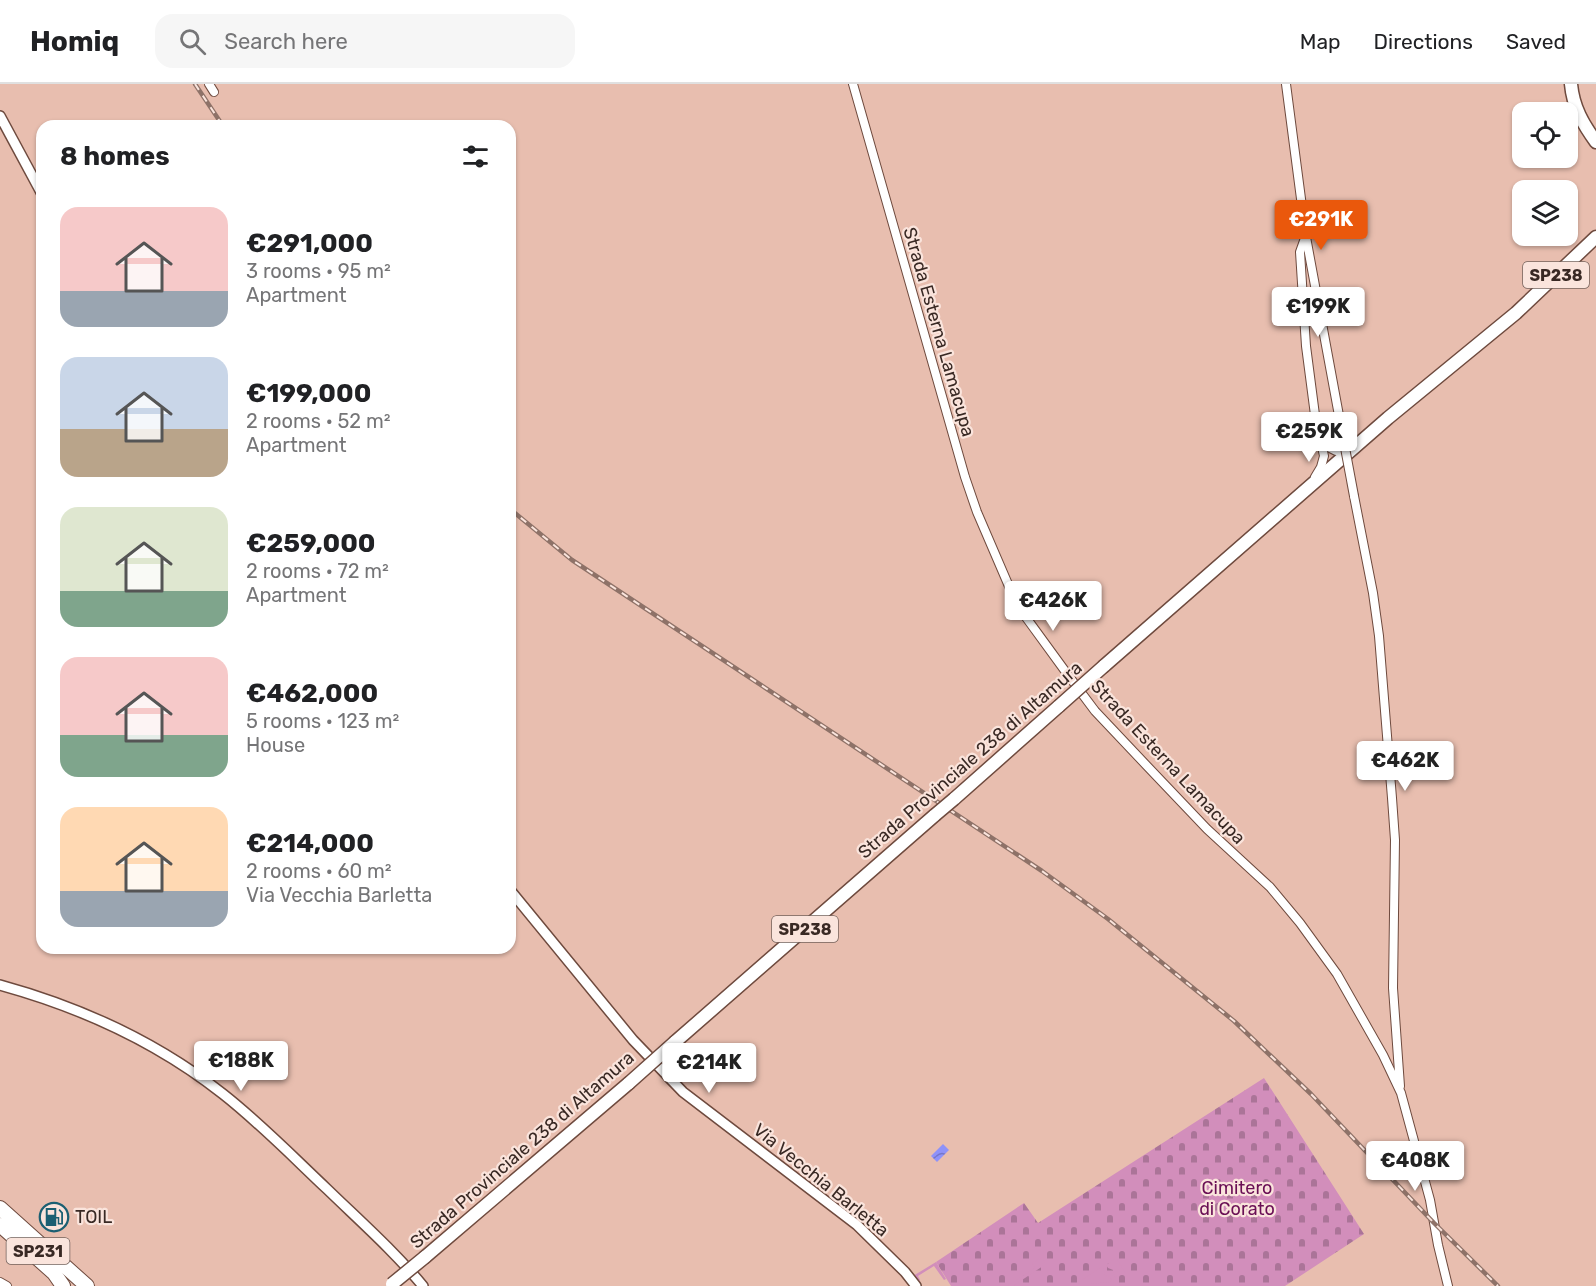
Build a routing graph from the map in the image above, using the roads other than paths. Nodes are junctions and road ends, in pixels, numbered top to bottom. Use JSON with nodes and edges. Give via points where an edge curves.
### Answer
{"nodes":[{"id":1,"x":209,"y":84,"type":"edge"},
{"id":2,"x":853,"y":84,"type":"edge"},
{"id":3,"x":1286,"y":84,"type":"edge"},
{"id":4,"x":1571,"y":84,"type":"edge"},
{"id":5,"x":214,"y":92,"type":"dead end"},
{"id":6,"x":0,"y":116,"type":"edge"},
{"id":7,"x":1596,"y":142,"type":"edge"},
{"id":8,"x":36,"y":183,"type":"edge"},
{"id":9,"x":1306,"y":237,"type":"junction"},
{"id":10,"x":1596,"y":237,"type":"edge"},
{"id":11,"x":1388,"y":418,"type":"junction"},
{"id":12,"x":1321,"y":437,"type":"junction"},
{"id":13,"x":1307,"y":491,"type":"junction"},
{"id":14,"x":516,"y":897,"type":"edge"},
{"id":15,"x":0,"y":985,"type":"edge"},
{"id":16,"x":1401,"y":1093,"type":"junction"},
{"id":17,"x":0,"y":1208,"type":"edge"},
{"id":18,"x":0,"y":1217,"type":"edge"},
{"id":19,"x":0,"y":1225,"type":"edge"},
{"id":20,"x":0,"y":1282,"type":"edge"},
{"id":21,"x":391,"y":1285,"type":"edge"},
{"id":22,"x":7,"y":1286,"type":"edge"},
{"id":23,"x":63,"y":1286,"type":"edge"},
{"id":24,"x":77,"y":1286,"type":"edge"},
{"id":25,"x":87,"y":1286,"type":"edge"},
{"id":26,"x":423,"y":1286,"type":"edge"},
{"id":27,"x":916,"y":1286,"type":"edge"},
{"id":28,"x":1448,"y":1286,"type":"edge"}],
"edges":[{"from":1,"to":5,"type":"street"},
{"from":2,"to":16,"type":"street","name":"Strada Esterna Lamacupa","via":[[965,477],[1017,605],[1095,711],[1207,829],[1270,887],[1300,923],[1337,975]]},
{"from":3,"to":9,"type":"street"},
{"from":4,"to":7,"type":"main road","via":[[1581,121]]},
{"from":6,"to":8,"type":"street"},
{"from":9,"to":12,"type":"street","via":[[1300,252],[1306,346]]},
{"from":9,"to":16,"type":"street","bridge":true,"via":[[1379,636],[1395,840],[1393,987]]},
{"from":10,"to":11,"type":"main road","name":"Strada Provinciale 238 di Altamura","number":"SP238","via":[[1516,313]]},
{"from":11,"to":12,"type":"street","via":[[1368,427],[1336,452]]},
{"from":11,"to":13,"type":"main road","name":"Strada Provinciale 238 di Altamura","number":"SP238"},
{"from":12,"to":13,"type":"street","via":[[1324,456]]},
{"from":13,"to":21,"type":"main road","name":"Strada Provinciale 238 di Altamura","number":"SP238","bridge":true,"via":[[629,1083]]},
{"from":14,"to":27,"type":"street","name":"Via Vecchia Barletta","via":[[633,1040],[683,1092],[857,1225]]},
{"from":15,"to":26,"type":"street","via":[[41,996],[124,1032],[222,1093],[398,1257]]},
{"from":16,"to":28,"type":"street"},
{"from":17,"to":25,"type":"highway","number":"SP231"},
{"from":18,"to":24,"type":"highway","number":"SP231"},
{"from":19,"to":23,"type":"highway","via":[[54,1273]]},
{"from":20,"to":22,"type":"street"}]}
